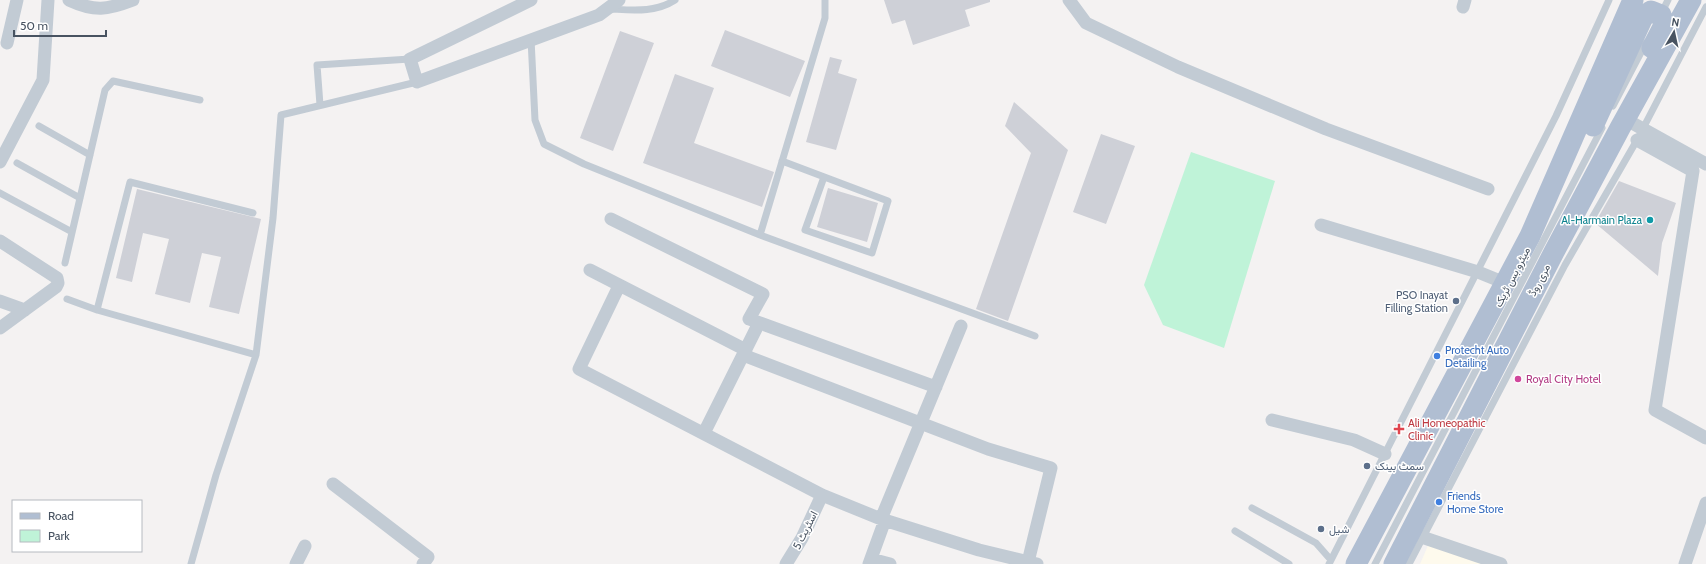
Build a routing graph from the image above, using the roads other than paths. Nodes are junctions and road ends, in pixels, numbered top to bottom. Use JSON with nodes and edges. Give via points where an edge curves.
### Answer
{"nodes":[{"id":1,"x":17,"y":0,"type":"edge"},
{"id":2,"x":48,"y":0,"type":"edge"},
{"id":3,"x":69,"y":0,"type":"edge"},
{"id":4,"x":133,"y":0,"type":"edge"},
{"id":5,"x":531,"y":0,"type":"edge"},
{"id":6,"x":619,"y":0,"type":"edge"},
{"id":7,"x":675,"y":0,"type":"edge"},
{"id":8,"x":825,"y":0,"type":"edge"},
{"id":9,"x":1069,"y":0,"type":"edge"},
{"id":10,"x":1609,"y":0,"type":"edge"},
{"id":11,"x":1633,"y":0,"type":"edge"},
{"id":12,"x":1668,"y":0,"type":"edge"},
{"id":13,"x":1691,"y":0,"type":"edge"},
{"id":14,"x":97,"y":4,"type":"edge"},
{"id":15,"x":1706,"y":6,"type":"edge"},
{"id":16,"x":609,"y":9,"type":"junction"},
{"id":17,"x":531,"y":39,"type":"junction"},
{"id":18,"x":7,"y":43,"type":"dead end"},
{"id":19,"x":410,"y":60,"type":"junction"},
{"id":20,"x":417,"y":82,"type":"junction"},
{"id":21,"x":200,"y":100,"type":"dead end"},
{"id":22,"x":320,"y":105,"type":"junction"},
{"id":23,"x":1624,"y":124,"type":"junction"},
{"id":24,"x":40,"y":126,"type":"dead end"},
{"id":25,"x":90,"y":155,"type":"junction"},
{"id":26,"x":782,"y":161,"type":"junction"},
{"id":27,"x":0,"y":162,"type":"edge"},
{"id":28,"x":17,"y":162,"type":"dead end"},
{"id":29,"x":1706,"y":164,"type":"edge"},
{"id":30,"x":824,"y":177,"type":"junction"},
{"id":31,"x":1488,"y":189,"type":"dead end"},
{"id":32,"x":0,"y":194,"type":"edge"},
{"id":33,"x":80,"y":198,"type":"junction"},
{"id":34,"x":253,"y":213,"type":"dead end"},
{"id":35,"x":611,"y":218,"type":"dead end"},
{"id":36,"x":1321,"y":225,"type":"dead end"},
{"id":37,"x":72,"y":232,"type":"junction"},
{"id":38,"x":760,"y":235,"type":"junction"},
{"id":39,"x":1530,"y":236,"type":"junction"},
{"id":40,"x":0,"y":241,"type":"edge"},
{"id":41,"x":1554,"y":252,"type":"junction"},
{"id":42,"x":65,"y":263,"type":"dead end"},
{"id":43,"x":590,"y":270,"type":"dead end"},
{"id":44,"x":1478,"y":272,"type":"junction"},
{"id":45,"x":1505,"y":283,"type":"junction"},
{"id":46,"x":619,"y":286,"type":"junction"},
{"id":47,"x":67,"y":299,"type":"dead end"},
{"id":48,"x":0,"y":301,"type":"edge"},
{"id":49,"x":25,"y":310,"type":"junction"},
{"id":50,"x":97,"y":310,"type":"junction"},
{"id":51,"x":759,"y":323,"type":"junction"},
{"id":52,"x":961,"y":326,"type":"dead end"},
{"id":53,"x":0,"y":328,"type":"edge"},
{"id":54,"x":1035,"y":336,"type":"dead end"},
{"id":55,"x":744,"y":353,"type":"junction"},
{"id":56,"x":256,"y":355,"type":"junction"},
{"id":57,"x":936,"y":387,"type":"junction"},
{"id":58,"x":1272,"y":420,"type":"dead end"},
{"id":59,"x":922,"y":422,"type":"junction"},
{"id":60,"x":704,"y":433,"type":"junction"},
{"id":61,"x":1706,"y":438,"type":"edge"},
{"id":62,"x":1385,"y":454,"type":"junction"},
{"id":63,"x":333,"y":484,"type":"dead end"},
{"id":64,"x":822,"y":495,"type":"junction"},
{"id":65,"x":1706,"y":503,"type":"edge"},
{"id":66,"x":1252,"y":508,"type":"dead end"},
{"id":67,"x":883,"y":520,"type":"junction"},
{"id":68,"x":1236,"y":531,"type":"dead end"},
{"id":69,"x":1416,"y":535,"type":"junction"},
{"id":70,"x":305,"y":546,"type":"dead end"},
{"id":71,"x":870,"y":562,"type":"edge"},
{"id":72,"x":1330,"y":562,"type":"edge"},
{"id":73,"x":1032,"y":563,"type":"edge"},
{"id":74,"x":191,"y":564,"type":"edge"},
{"id":75,"x":296,"y":564,"type":"edge"},
{"id":76,"x":423,"y":564,"type":"edge"},
{"id":77,"x":786,"y":564,"type":"edge"},
{"id":78,"x":890,"y":564,"type":"edge"},
{"id":79,"x":1288,"y":564,"type":"edge"},
{"id":80,"x":1356,"y":564,"type":"edge"},
{"id":81,"x":1375,"y":564,"type":"edge"},
{"id":82,"x":1394,"y":564,"type":"edge"},
{"id":83,"x":1409,"y":564,"type":"edge"},
{"id":84,"x":1501,"y":564,"type":"edge"},
{"id":85,"x":1685,"y":564,"type":"edge"}],
"edges":[{"from":1,"to":18,"type":"street"},
{"from":2,"to":27,"type":"street","via":[[43,80]]},
{"from":3,"to":14,"type":"street"},
{"from":4,"to":14,"type":"street","via":[[111,8]]},
{"from":5,"to":19,"type":"street"},
{"from":6,"to":16,"type":"street"},
{"from":7,"to":16,"type":"lane","via":[[666,6],[654,8]]},
{"from":8,"to":26,"type":"lane","via":[[825,18]]},
{"from":9,"to":31,"type":"street","via":[[1086,23],[1178,67],[1326,129]]},
{"from":10,"to":44,"type":"lane","via":[[1556,116]]},
{"from":11,"to":39,"type":"main road"},
{"from":12,"to":23,"type":"lane","name":"میٹرو بس ٹریک"},
{"from":13,"to":23,"type":"main road","name":"مری روڈ"},
{"from":15,"to":23,"type":"lane"},
{"from":16,"to":17,"type":"street","via":[[599,15]]},
{"from":17,"to":20,"type":"street"},
{"from":17,"to":38,"type":"lane","via":[[535,120],[544,144],[584,164]]},
{"from":19,"to":20,"type":"street"},
{"from":19,"to":22,"type":"lane","via":[[317,65]]},
{"from":20,"to":22,"type":"lane"},
{"from":21,"to":25,"type":"lane","via":[[113,81],[105,90]]},
{"from":22,"to":56,"type":"lane","via":[[281,115],[273,218]]},
{"from":23,"to":29,"type":"street"},
{"from":23,"to":41,"type":"main road","name":"مری روڈ"},
{"from":23,"to":61,"type":"street","via":[[1692,171],[1655,410]]},
{"from":23,"to":69,"type":"lane","via":[[1564,265]]},
{"from":23,"to":81,"type":"lane","name":"میٹرو بس ٹریک"},
{"from":24,"to":25,"type":"lane"},
{"from":25,"to":33,"type":"lane"},
{"from":26,"to":30,"type":"lane"},
{"from":26,"to":38,"type":"lane"},
{"from":28,"to":33,"type":"lane"},
{"from":30,"to":30,"type":"lane","via":[[888,201],[872,253],[805,230]]},
{"from":32,"to":37,"type":"lane"},
{"from":33,"to":37,"type":"lane"},
{"from":34,"to":50,"type":"lane","via":[[130,182]]},
{"from":35,"to":51,"type":"street","via":[[763,294],[749,319]]},
{"from":36,"to":44,"type":"street"},
{"from":37,"to":42,"type":"lane"},
{"from":38,"to":54,"type":"lane"},
{"from":39,"to":41,"type":"main road","via":[[1595,122],[1643,17],[1651,11],[1661,15],[1664,25],[1598,149]]},
{"from":39,"to":45,"type":"main road"},
{"from":40,"to":49,"type":"street","via":[[57,278],[56,287]]},
{"from":41,"to":69,"type":"main road","name":"مری روڈ"},
{"from":43,"to":46,"type":"street"},
{"from":44,"to":45,"type":"street"},
{"from":44,"to":62,"type":"lane"},
{"from":45,"to":80,"type":"main road"},
{"from":46,"to":55,"type":"street"},
{"from":46,"to":60,"type":"street","via":[[579,369]]},
{"from":47,"to":50,"type":"lane"},
{"from":48,"to":49,"type":"street"},
{"from":49,"to":53,"type":"street"},
{"from":50,"to":56,"type":"lane"},
{"from":51,"to":55,"type":"street"},
{"from":51,"to":57,"type":"street"},
{"from":52,"to":57,"type":"street"},
{"from":55,"to":59,"type":"street"},
{"from":55,"to":60,"type":"street"},
{"from":56,"to":74,"type":"lane","via":[[216,475]]},
{"from":57,"to":59,"type":"street"},
{"from":58,"to":62,"type":"street","via":[[1354,440]]},
{"from":59,"to":67,"type":"street"},
{"from":59,"to":73,"type":"street","via":[[988,449],[1051,468]]},
{"from":60,"to":64,"type":"street"},
{"from":62,"to":72,"type":"lane"},
{"from":63,"to":76,"type":"street","via":[[428,557]]},
{"from":64,"to":67,"type":"street"},
{"from":64,"to":77,"type":"street","name":"اسٹریٹ 5","via":[[802,538]]},
{"from":65,"to":85,"type":"street"},
{"from":66,"to":72,"type":"lane","via":[[1316,542]]},
{"from":67,"to":71,"type":"street"},
{"from":67,"to":73,"type":"street","via":[[979,550]]},
{"from":68,"to":79,"type":"lane"},
{"from":69,"to":82,"type":"main road","name":"مری روڈ"},
{"from":69,"to":83,"type":"lane"},
{"from":69,"to":84,"type":"street"},
{"from":70,"to":75,"type":"street"},
{"from":71,"to":78,"type":"street"}]}
